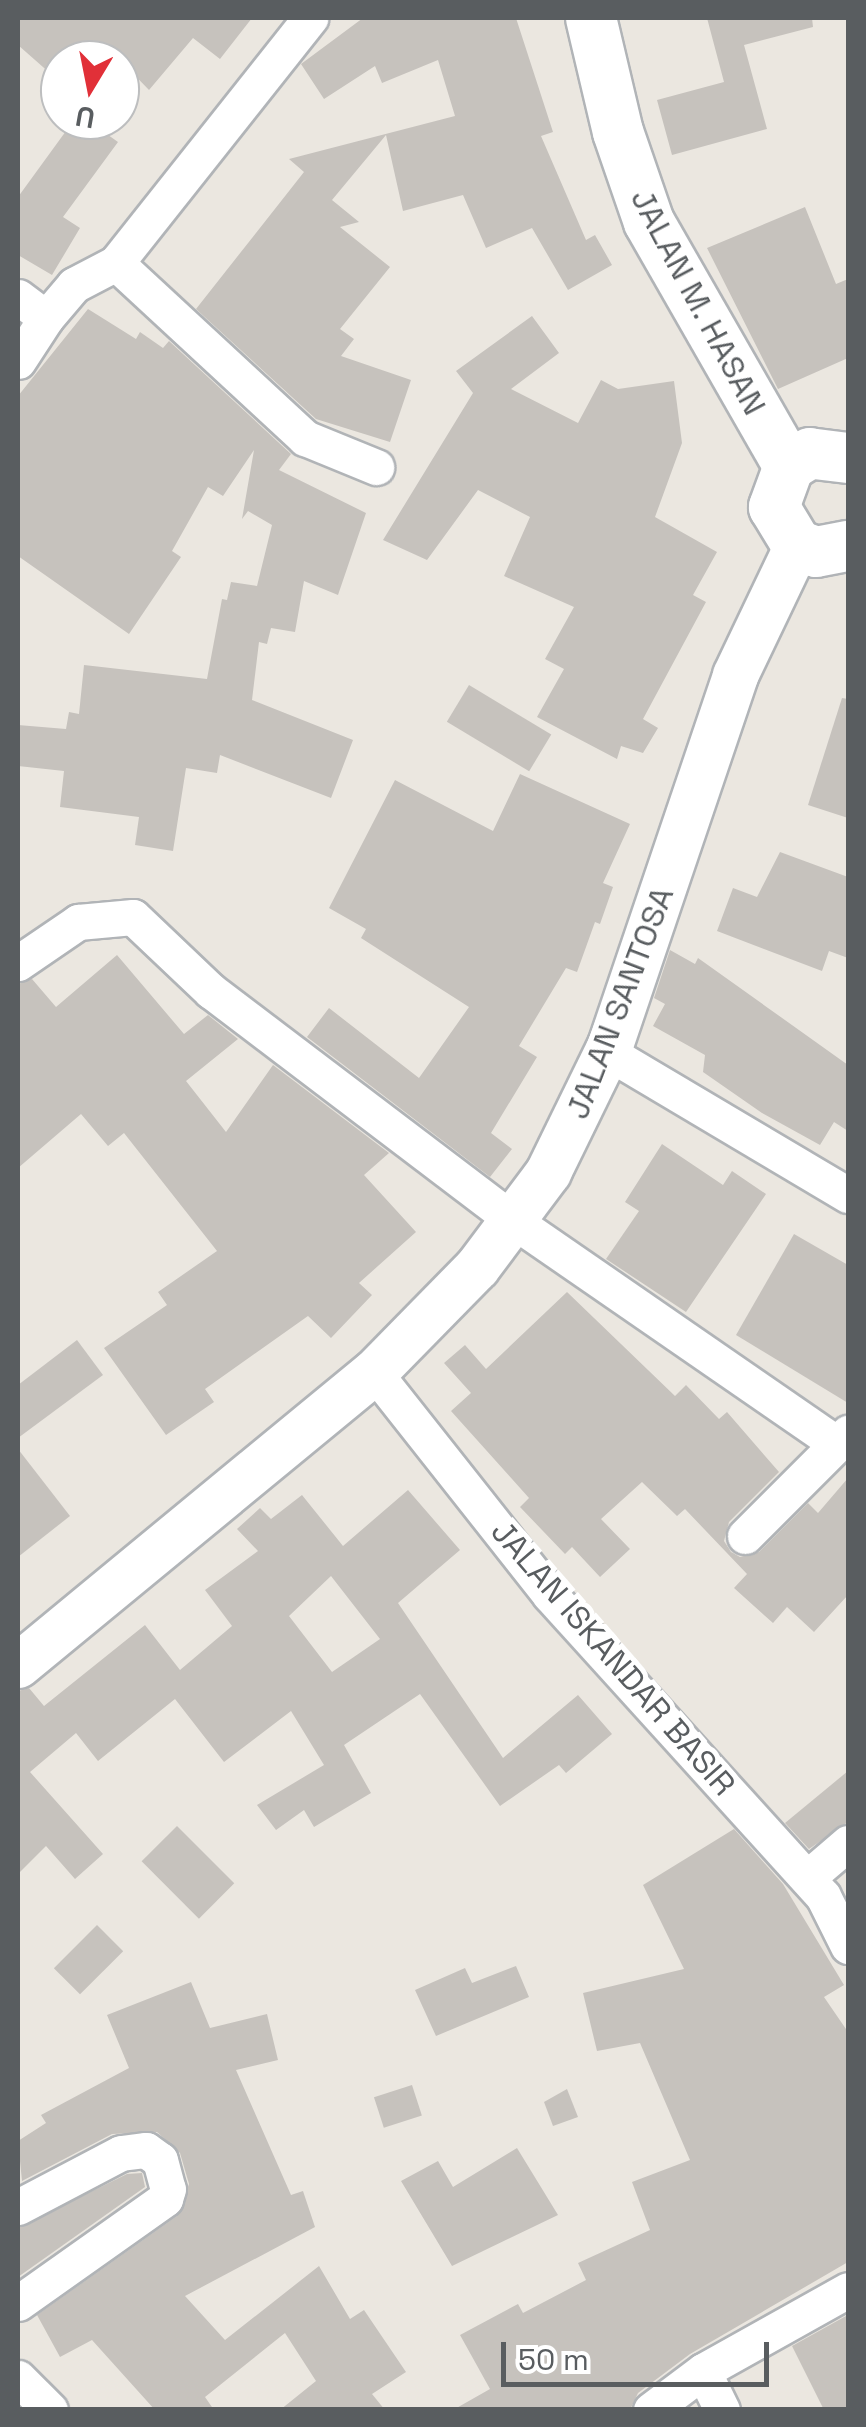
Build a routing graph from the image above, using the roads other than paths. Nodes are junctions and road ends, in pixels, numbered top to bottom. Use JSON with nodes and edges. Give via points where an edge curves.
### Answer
{"nodes":[{"id":1,"x":310,"y":18,"type":"edge"},
{"id":2,"x":591,"y":18,"type":"edge"},
{"id":3,"x":116,"y":263,"type":"junction"},
{"id":4,"x":18,"y":296,"type":"edge"},
{"id":5,"x":46,"y":318,"type":"junction"},
{"id":6,"x":18,"y":360,"type":"edge"},
{"id":7,"x":848,"y":458,"type":"edge"},
{"id":8,"x":789,"y":466,"type":"junction"},
{"id":9,"x":376,"y":468,"type":"dead end"},
{"id":10,"x":797,"y":545,"type":"junction"},
{"id":11,"x":848,"y":546,"type":"edge"},
{"id":12,"x":18,"y":963,"type":"edge"},
{"id":13,"x":606,"y":1052,"type":"junction"},
{"id":14,"x":848,"y":1196,"type":"edge"},
{"id":15,"x":512,"y":1219,"type":"junction"},
{"id":16,"x":374,"y":1372,"type":"junction"},
{"id":17,"x":843,"y":1439,"type":"edge"},
{"id":18,"x":745,"y":1536,"type":"dead end"},
{"id":19,"x":18,"y":1666,"type":"edge"},
{"id":20,"x":848,"y":1843,"type":"edge"},
{"id":21,"x":806,"y":1878,"type":"junction"},
{"id":22,"x":848,"y":1946,"type":"edge"},
{"id":23,"x":18,"y":2208,"type":"edge"},
{"id":24,"x":848,"y":2290,"type":"edge"},
{"id":25,"x":18,"y":2302,"type":"edge"},
{"id":26,"x":704,"y":2370,"type":"junction"},
{"id":27,"x":18,"y":2378,"type":"edge"},
{"id":28,"x":50,"y":2410,"type":"edge"},
{"id":29,"x":650,"y":2410,"type":"edge"},
{"id":30,"x":722,"y":2410,"type":"edge"}],
"edges":[{"from":1,"to":3,"type":"street"},
{"from":2,"to":8,"type":"main road","name":"JALAN M. HASAN","via":[[632,181],[694,306]]},
{"from":3,"to":5,"type":"street","via":[[74,285]]},
{"from":3,"to":9,"type":"street","via":[[305,438]]},
{"from":4,"to":5,"type":"street"},
{"from":5,"to":6,"type":"street"},
{"from":7,"to":8,"type":"main road","via":[[810,454]]},
{"from":8,"to":10,"type":"main road","via":[[774,507]]},
{"from":10,"to":11,"type":"main road","via":[[816,552]]},
{"from":10,"to":13,"type":"street","name":"JALAN SANTOSA","via":[[735,675]]},
{"from":12,"to":15,"type":"street","via":[[78,922],[133,917],[212,990]]},
{"from":13,"to":14,"type":"street"},
{"from":13,"to":15,"type":"street","name":"JALAN SANTOSA","via":[[548,1172]]},
{"from":15,"to":16,"type":"street","name":"JALAN SANTOSA","via":[[477,1267]]},
{"from":15,"to":17,"type":"street"},
{"from":16,"to":19,"type":"street","name":"JALAN SANTOSA"},
{"from":16,"to":21,"type":"street","name":"JALAN ISKANDAR BASIR","via":[[550,1595]]},
{"from":17,"to":18,"type":"street"},
{"from":20,"to":21,"type":"street"},
{"from":21,"to":22,"type":"street","name":"JALAN ISKANDAR BASIR"},
{"from":23,"to":25,"type":"street","via":[[122,2154],[146,2150],[160,2160],[168,2188],[165,2199]]},
{"from":24,"to":26,"type":"street"},
{"from":26,"to":29,"type":"street"},
{"from":26,"to":30,"type":"street"},
{"from":27,"to":28,"type":"street"}]}
